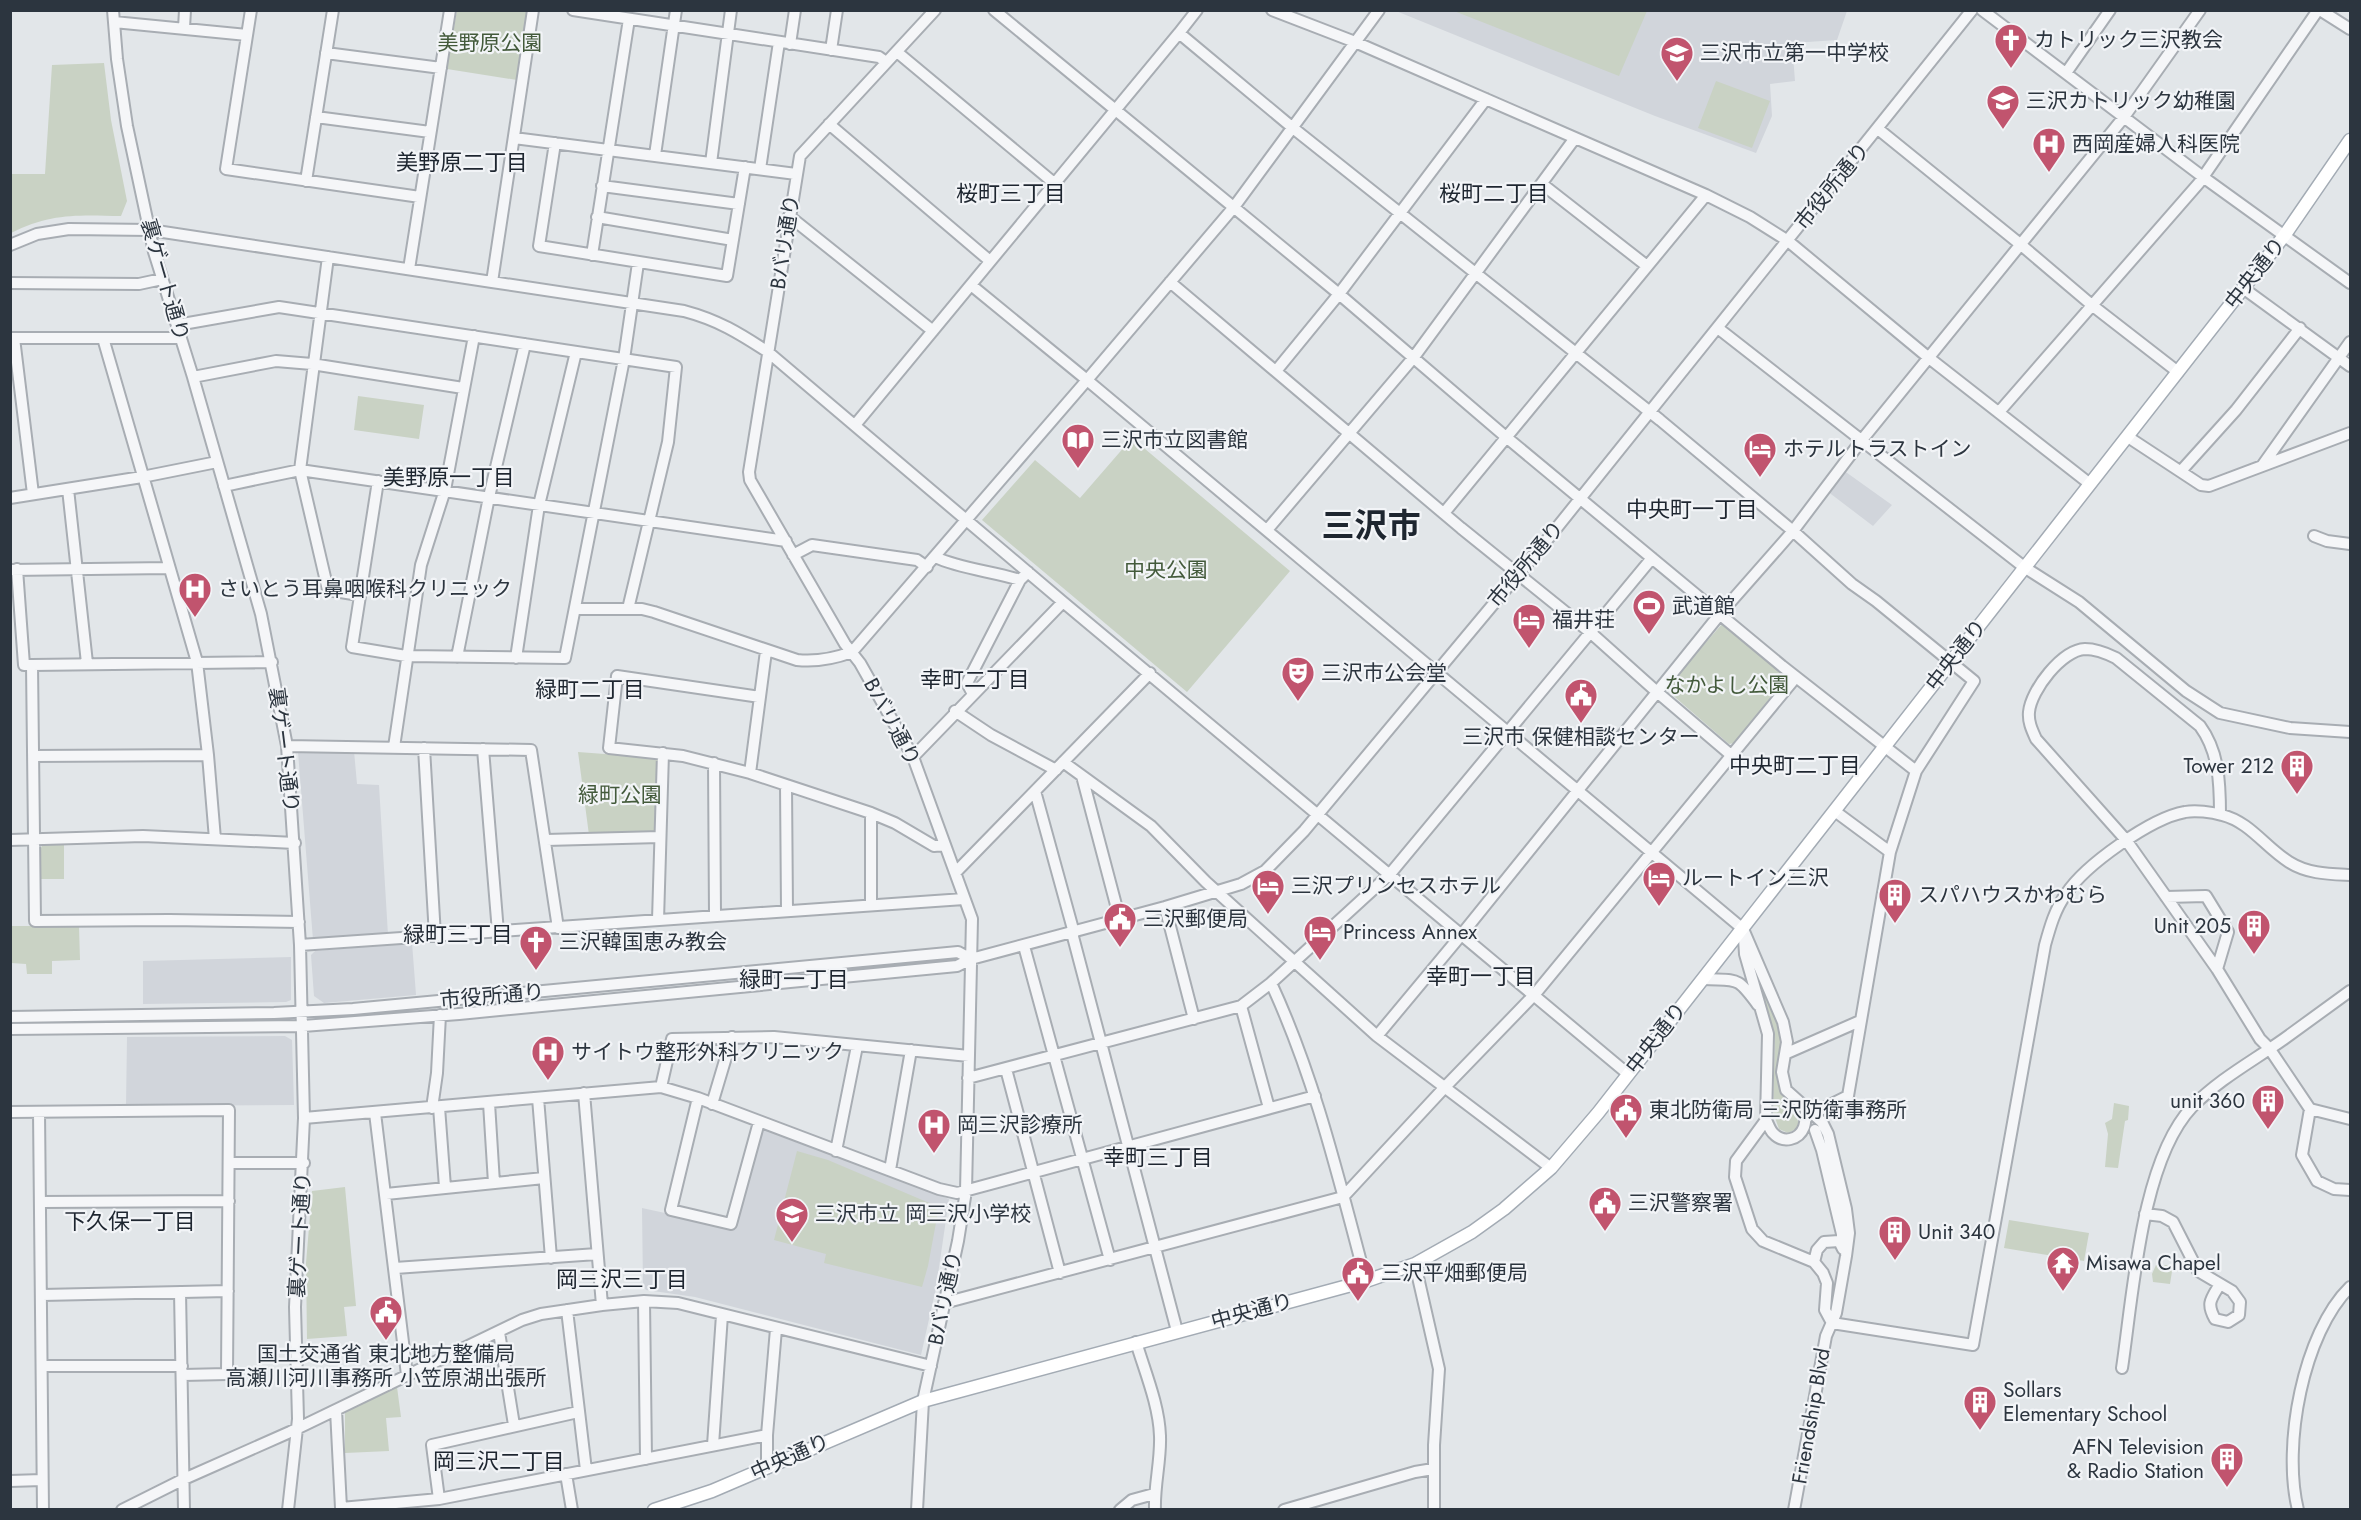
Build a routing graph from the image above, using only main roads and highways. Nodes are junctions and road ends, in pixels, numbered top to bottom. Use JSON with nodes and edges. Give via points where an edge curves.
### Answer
{"nodes":[{"id":1,"x":2350,"y":140,"type":"edge"},
{"id":2,"x":654,"y":1509,"type":"edge"}],
"edges":[{"from":1,"to":2,"type":"main road","name":"中央通り","via":[[2284,236],[1629,1074],[1551,1168],[1504,1209],[1415,1264],[1366,1281],[923,1401],[712,1491]]}]}
